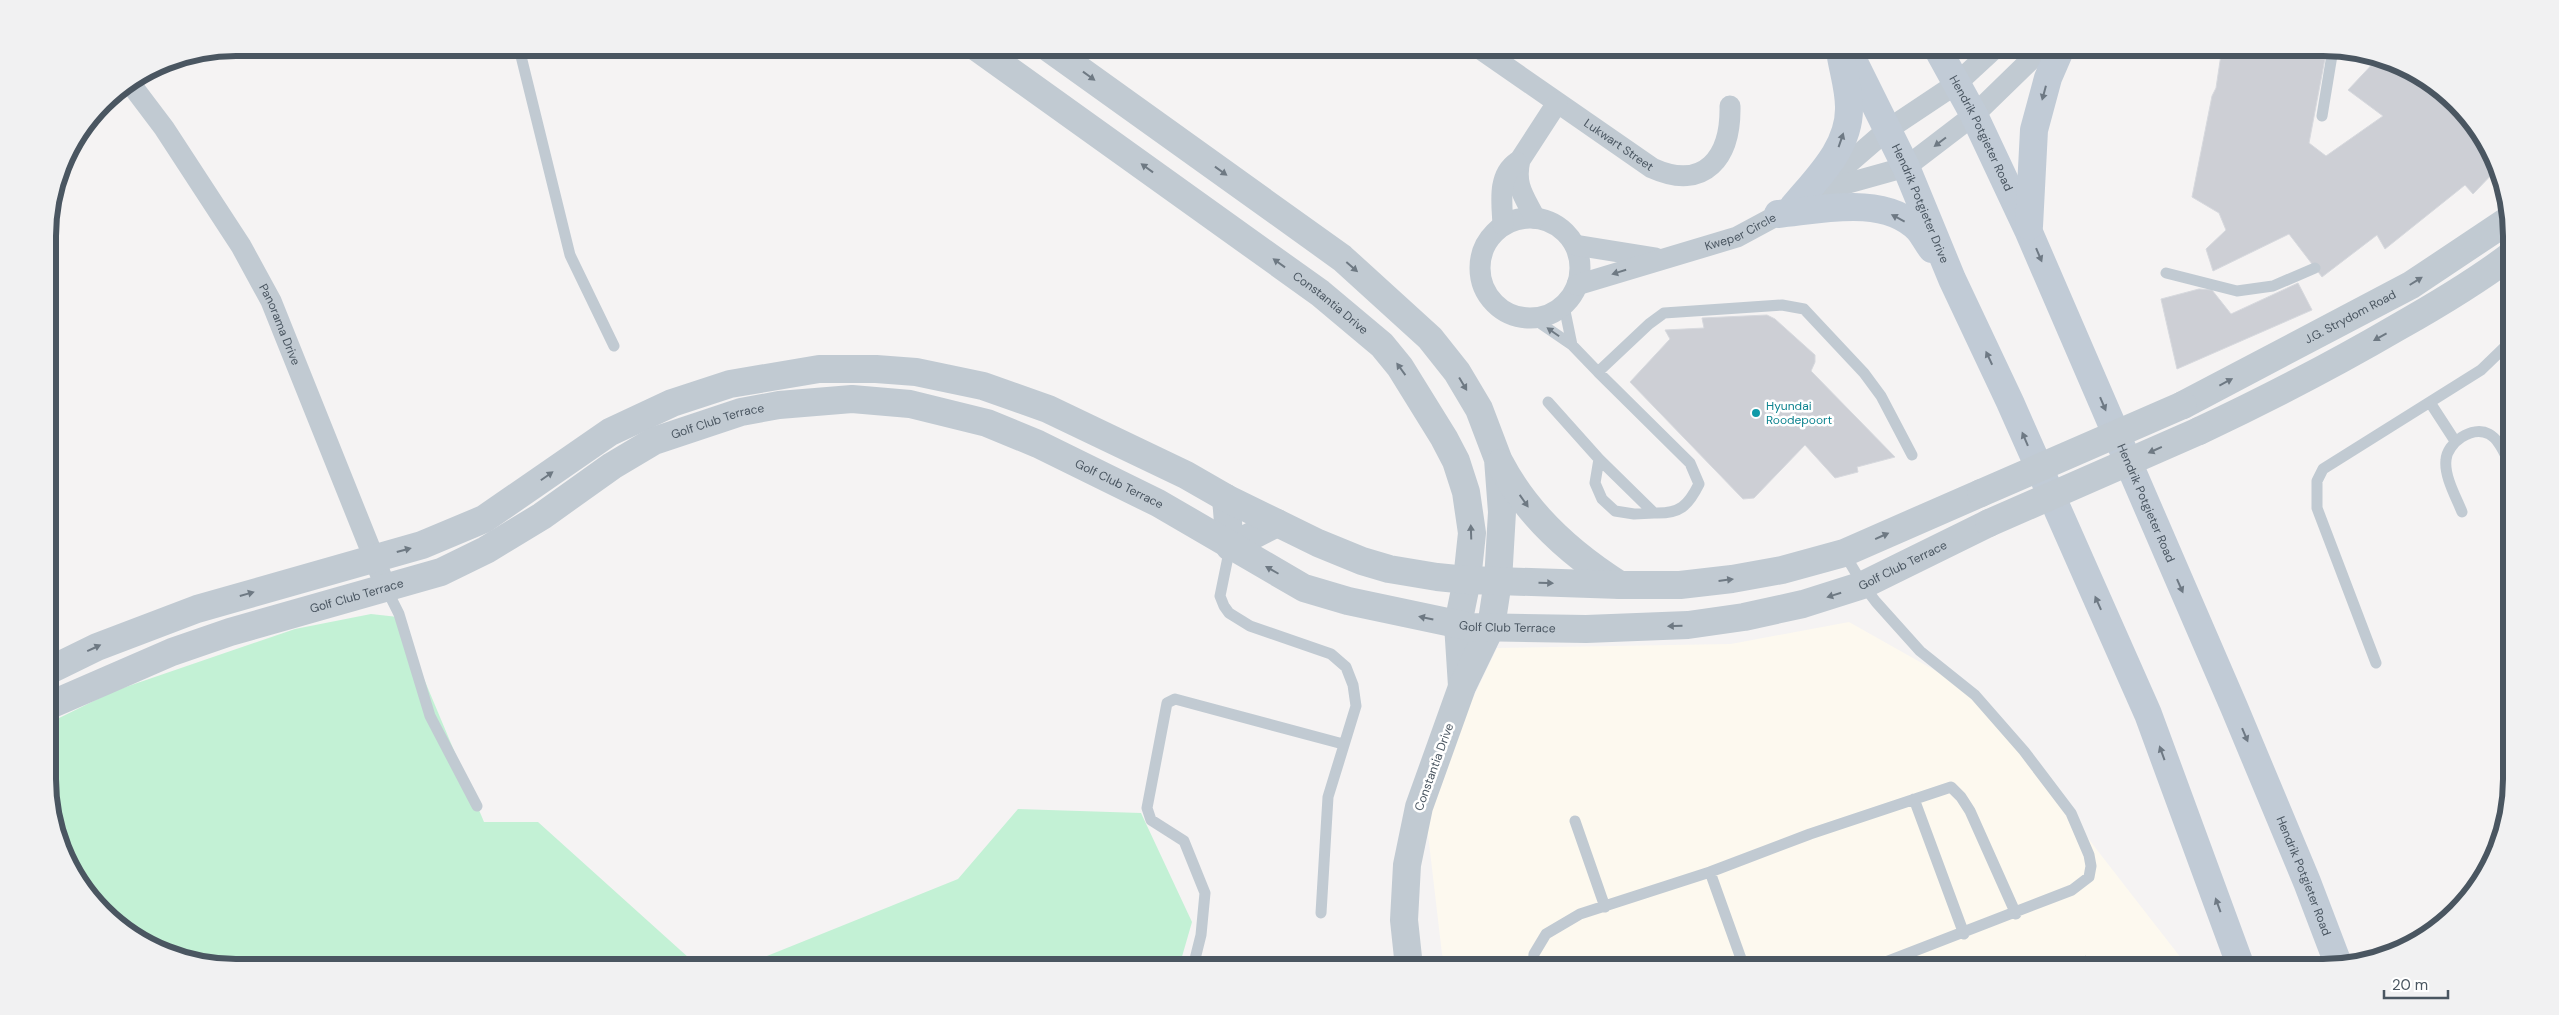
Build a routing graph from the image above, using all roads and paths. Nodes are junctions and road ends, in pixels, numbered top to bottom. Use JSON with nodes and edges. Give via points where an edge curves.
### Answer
{"nodes":[{"id":1,"x":521,"y":56,"type":"edge"},
{"id":2,"x":991,"y":56,"type":"edge"},
{"id":3,"x":1060,"y":56,"type":"edge"},
{"id":4,"x":1490,"y":56,"type":"edge"},
{"id":5,"x":1840,"y":56,"type":"edge"},
{"id":6,"x":1851,"y":56,"type":"edge"},
{"id":7,"x":1941,"y":56,"type":"edge"},
{"id":8,"x":1986,"y":56,"type":"edge"},
{"id":9,"x":2035,"y":56,"type":"edge"},
{"id":10,"x":2058,"y":56,"type":"edge"},
{"id":11,"x":2332,"y":57,"type":"edge"},
{"id":12,"x":1956,"y":84,"type":"junction"},
{"id":13,"x":134,"y":88,"type":"edge"},
{"id":14,"x":1557,"y":103,"type":"junction"},
{"id":15,"x":1730,"y":106,"type":"dead end"},
{"id":16,"x":1974,"y":115,"type":"junction"},
{"id":17,"x":2322,"y":116,"type":"dead end"},
{"id":18,"x":1887,"y":130,"type":"junction"},
{"id":19,"x":1520,"y":160,"type":"junction"},
{"id":20,"x":1906,"y":167,"type":"junction"},
{"id":21,"x":1815,"y":192,"type":"junction"},
{"id":22,"x":1785,"y":211,"type":"junction"},
{"id":23,"x":1535,"y":218,"type":"junction"},
{"id":24,"x":2502,"y":224,"type":"edge"},
{"id":25,"x":1503,"y":225,"type":"junction"},
{"id":26,"x":2028,"y":230,"type":"junction"},
{"id":27,"x":1575,"y":245,"type":"junction"},
{"id":28,"x":1661,"y":259,"type":"junction"},
{"id":29,"x":2503,"y":261,"type":"edge"},
{"id":30,"x":2315,"y":268,"type":"dead end"},
{"id":31,"x":2166,"y":273,"type":"dead end"},
{"id":32,"x":1952,"y":280,"type":"junction"},
{"id":33,"x":1577,"y":285,"type":"junction"},
{"id":34,"x":1564,"y":306,"type":"junction"},
{"id":35,"x":1534,"y":319,"type":"junction"},
{"id":36,"x":1572,"y":345,"type":"junction"},
{"id":37,"x":614,"y":346,"type":"dead end"},
{"id":38,"x":2503,"y":349,"type":"edge"},
{"id":39,"x":1598,"y":372,"type":"junction"},
{"id":40,"x":1548,"y":402,"type":"dead end"},
{"id":41,"x":2431,"y":404,"type":"junction"},
{"id":42,"x":2455,"y":441,"type":"junction"},
{"id":43,"x":2503,"y":451,"type":"edge"},
{"id":44,"x":1912,"y":455,"type":"dead end"},
{"id":45,"x":1498,"y":459,"type":"junction"},
{"id":46,"x":1599,"y":460,"type":"junction"},
{"id":47,"x":1226,"y":498,"type":"junction"},
{"id":48,"x":2462,"y":512,"type":"dead end"},
{"id":49,"x":1654,"y":513,"type":"junction"},
{"id":50,"x":1277,"y":523,"type":"junction"},
{"id":51,"x":1230,"y":546,"type":"junction"},
{"id":52,"x":1844,"y":553,"type":"junction"},
{"id":53,"x":373,"y":558,"type":"junction"},
{"id":54,"x":1467,"y":580,"type":"junction"},
{"id":55,"x":1498,"y":581,"type":"junction"},
{"id":56,"x":1620,"y":585,"type":"junction"},
{"id":57,"x":1863,"y":585,"type":"junction"},
{"id":58,"x":386,"y":588,"type":"junction"},
{"id":59,"x":1458,"y":624,"type":"junction"},
{"id":60,"x":1492,"y":627,"type":"junction"},
{"id":61,"x":2376,"y":663,"type":"dead end"},
{"id":62,"x":56,"y":667,"type":"edge"},
{"id":63,"x":1462,"y":687,"type":"junction"},
{"id":64,"x":56,"y":702,"type":"edge"},
{"id":65,"x":1343,"y":744,"type":"junction"},
{"id":66,"x":1914,"y":799,"type":"junction"},
{"id":67,"x":477,"y":806,"type":"dead end"},
{"id":68,"x":1575,"y":821,"type":"dead end"},
{"id":69,"x":1710,"y":872,"type":"junction"},
{"id":70,"x":2307,"y":882,"type":"junction"},
{"id":71,"x":1605,"y":907,"type":"junction"},
{"id":72,"x":1321,"y":913,"type":"dead end"},
{"id":73,"x":2016,"y":914,"type":"junction"},
{"id":74,"x":1964,"y":934,"type":"junction"},
{"id":75,"x":2343,"y":957,"type":"edge"},
{"id":76,"x":2336,"y":958,"type":"edge"},
{"id":77,"x":1195,"y":959,"type":"edge"},
{"id":78,"x":1408,"y":959,"type":"edge"},
{"id":79,"x":1534,"y":959,"type":"edge"},
{"id":80,"x":1741,"y":959,"type":"edge"},
{"id":81,"x":1895,"y":959,"type":"edge"},
{"id":82,"x":2237,"y":959,"type":"edge"}],
"edges":[{"from":1,"to":37,"type":"lane","via":[[570,255]]},
{"from":54,"to":2,"type":"street","name":"Constantia Drive","one_way":true,"via":[[1472,533],[1466,492],[1456,461],[1420,397],[1382,345],[1320,292]]},
{"from":3,"to":45,"type":"street","name":"Constantia Drive","one_way":true,"via":[[1342,258],[1406,313],[1457,372],[1479,409]]},
{"from":4,"to":14,"type":"street","name":"Lukwart Street"},
{"from":22,"to":5,"type":"main road","one_way":true,"via":[[1832,159],[1849,118],[1847,86]]},
{"from":6,"to":18,"type":"main road"},
{"from":7,"to":12,"type":"main road","name":"Hendrik Potgieter Road"},
{"from":8,"to":12,"type":"street","name":"Kweper Circle"},
{"from":9,"to":16,"type":"street"},
{"from":10,"to":26,"type":"main road","one_way":true,"via":[[2034,130]]},
{"from":11,"to":17,"type":"lane"},
{"from":12,"to":16,"type":"main road","name":"Hendrik Potgieter Road"},
{"from":12,"to":18,"type":"street","name":"Kweper Circle"},
{"from":13,"to":53,"type":"street","name":"Panorama Drive","via":[[236,238],[270,301]]},
{"from":14,"to":15,"type":"street","name":"Lukwart Street","via":[[1652,168],[1679,177],[1694,176],[1712,167],[1726,144],[1731,124]]},
{"from":14,"to":19,"type":"street"},
{"from":16,"to":20,"type":"street","one_way":true},
{"from":16,"to":26,"type":"main road","name":"Hendrik Potgieter Road"},
{"from":18,"to":20,"type":"main road","name":"Hendrik Potgieter Drive"},
{"from":18,"to":21,"type":"street","name":"Kweper Circle"},
{"from":19,"to":23,"type":"street","via":[[1516,178]]},
{"from":19,"to":25,"type":"street","via":[[1504,176]]},
{"from":20,"to":21,"type":"street","name":"Kweper Circle"},
{"from":20,"to":32,"type":"main road","name":"Hendrik Potgieter Drive"},
{"from":21,"to":22,"type":"street","name":"Kweper Circle"},
{"from":22,"to":28,"type":"street","name":"Kweper Circle","via":[[1737,237]]},
{"from":32,"to":22,"type":"main road","one_way":true,"via":[[1918,229],[1882,210]]},
{"from":23,"to":25,"type":"street"},
{"from":23,"to":27,"type":"street","via":[[1552,222],[1565,231]]},
{"from":52,"to":24,"type":"street","name":"J.G. Strydom Road","one_way":true,"bridge":true,"via":[[2183,405],[2411,285]]},
{"from":25,"to":35,"type":"street","via":[[1490,236],[1482,251],[1479,267],[1482,284],[1502,310],[1517,317]]},
{"from":26,"to":70,"type":"main road","name":"Hendrik Potgieter Road","one_way":true},
{"from":27,"to":28,"type":"street","name":"Kweper Circle"},
{"from":27,"to":33,"type":"street","via":[[1580,260]]},
{"from":28,"to":33,"type":"street","name":"Kweper Circle","one_way":true},
{"from":29,"to":57,"type":"street","name":"Golf Club Terrace","one_way":true,"bridge":true,"via":[[2474,283],[2279,393],[1989,523]]},
{"from":30,"to":31,"type":"lane","via":[[2273,286],[2237,291]]},
{"from":82,"to":32,"type":"main road","one_way":true,"via":[[2148,714],[2010,402]]},
{"from":33,"to":34,"type":"street"},
{"from":34,"to":35,"type":"street","via":[[1550,315]]},
{"from":34,"to":36,"type":"lane"},
{"from":36,"to":35,"type":"lane","one_way":true},
{"from":36,"to":39,"type":"lane"},
{"from":38,"to":41,"type":"lane","via":[[2481,370]]},
{"from":39,"to":44,"type":"lane","via":[[1664,313],[1782,304],[1799,307],[1864,373],[1881,396]]},
{"from":39,"to":49,"type":"lane","via":[[1690,463],[1699,484],[1689,503],[1670,514]]},
{"from":40,"to":46,"type":"lane"},
{"from":41,"to":42,"type":"lane"},
{"from":41,"to":61,"type":"lane","via":[[2335,461],[2324,469],[2317,481],[2317,508]]},
{"from":42,"to":43,"type":"lane","via":[[2478,431],[2489,434]]},
{"from":42,"to":48,"type":"lane","via":[[2448,449],[2445,463]]},
{"from":45,"to":55,"type":"street","name":"Constantia Drive","via":[[1502,512]]},
{"from":45,"to":56,"type":"street","one_way":true,"via":[[1530,509],[1577,556]]},
{"from":46,"to":49,"type":"lane"},
{"from":46,"to":49,"type":"lane","via":[[1595,483],[1602,499],[1615,511]]},
{"from":47,"to":50,"type":"street"},
{"from":47,"to":51,"type":"street"},
{"from":53,"to":47,"type":"street","one_way":true,"via":[[422,546],[484,519],[610,432],[672,402],[730,384],[819,369],[916,372],[983,386],[1048,409],[1186,475]]},
{"from":50,"to":51,"type":"street"},
{"from":50,"to":54,"type":"street","via":[[1362,561],[1389,569]]},
{"from":51,"to":58,"type":"street","name":"Golf Club Terrace","via":[[1158,503],[1038,444],[987,423],[910,404],[852,399],[779,405],[741,412],[654,442],[612,466],[558,506],[486,550],[441,572]]},
{"from":59,"to":51,"type":"street","name":"Golf Club Terrace","one_way":true,"via":[[1348,601],[1304,588]]},
{"from":51,"to":65,"type":"lane","via":[[1220,596],[1229,613],[1250,626],[1331,654],[1346,667],[1356,706]]},
{"from":56,"to":52,"type":"street","one_way":true,"via":[[1680,585],[1732,579],[1782,570]]},
{"from":52,"to":57,"type":"lane"},
{"from":53,"to":58,"type":"street","name":"Panorama Drive"},
{"from":62,"to":53,"type":"street","one_way":true,"via":[[97,647],[197,609]]},
{"from":54,"to":55,"type":"street"},
{"from":54,"to":59,"type":"street","name":"Constantia Drive"},
{"from":55,"to":56,"type":"street","one_way":true},
{"from":55,"to":60,"type":"street","name":"Constantia Drive"},
{"from":57,"to":60,"type":"street","name":"Golf Club Terrace","one_way":true,"via":[[1803,604],[1688,625],[1586,629]]},
{"from":57,"to":73,"type":"lane","via":[[1920,651],[1974,696],[2024,751],[2071,813],[2089,855],[2089,877],[2072,890]]},
{"from":58,"to":64,"type":"street","name":"Golf Club Terrace","via":[[230,632],[172,652]]},
{"from":58,"to":67,"type":"lane","via":[[399,614],[430,716]]},
{"from":59,"to":60,"type":"street","name":"Golf Club Terrace"},
{"from":59,"to":63,"type":"street","name":"Constantia Drive"},
{"from":60,"to":63,"type":"street","name":"Constantia Drive"},
{"from":63,"to":78,"type":"street","name":"Constantia Drive","via":[[1419,806],[1407,864],[1404,920]]},
{"from":65,"to":72,"type":"lane","via":[[1325,817]]},
{"from":65,"to":77,"type":"lane","via":[[1175,699],[1167,703],[1147,808],[1151,820],[1184,841],[1205,893]]},
{"from":66,"to":69,"type":"lane"},
{"from":66,"to":73,"type":"lane","via":[[1951,787],[1961,797]]},
{"from":66,"to":74,"type":"lane"},
{"from":68,"to":71,"type":"lane"},
{"from":69,"to":71,"type":"lane"},
{"from":69,"to":80,"type":"lane"},
{"from":70,"to":75,"type":"main road"},
{"from":70,"to":76,"type":"main road","name":"Hendrik Potgieter Road"},
{"from":71,"to":79,"type":"lane","via":[[1580,914],[1546,934]]},
{"from":73,"to":74,"type":"lane"},
{"from":74,"to":81,"type":"lane"}]}
